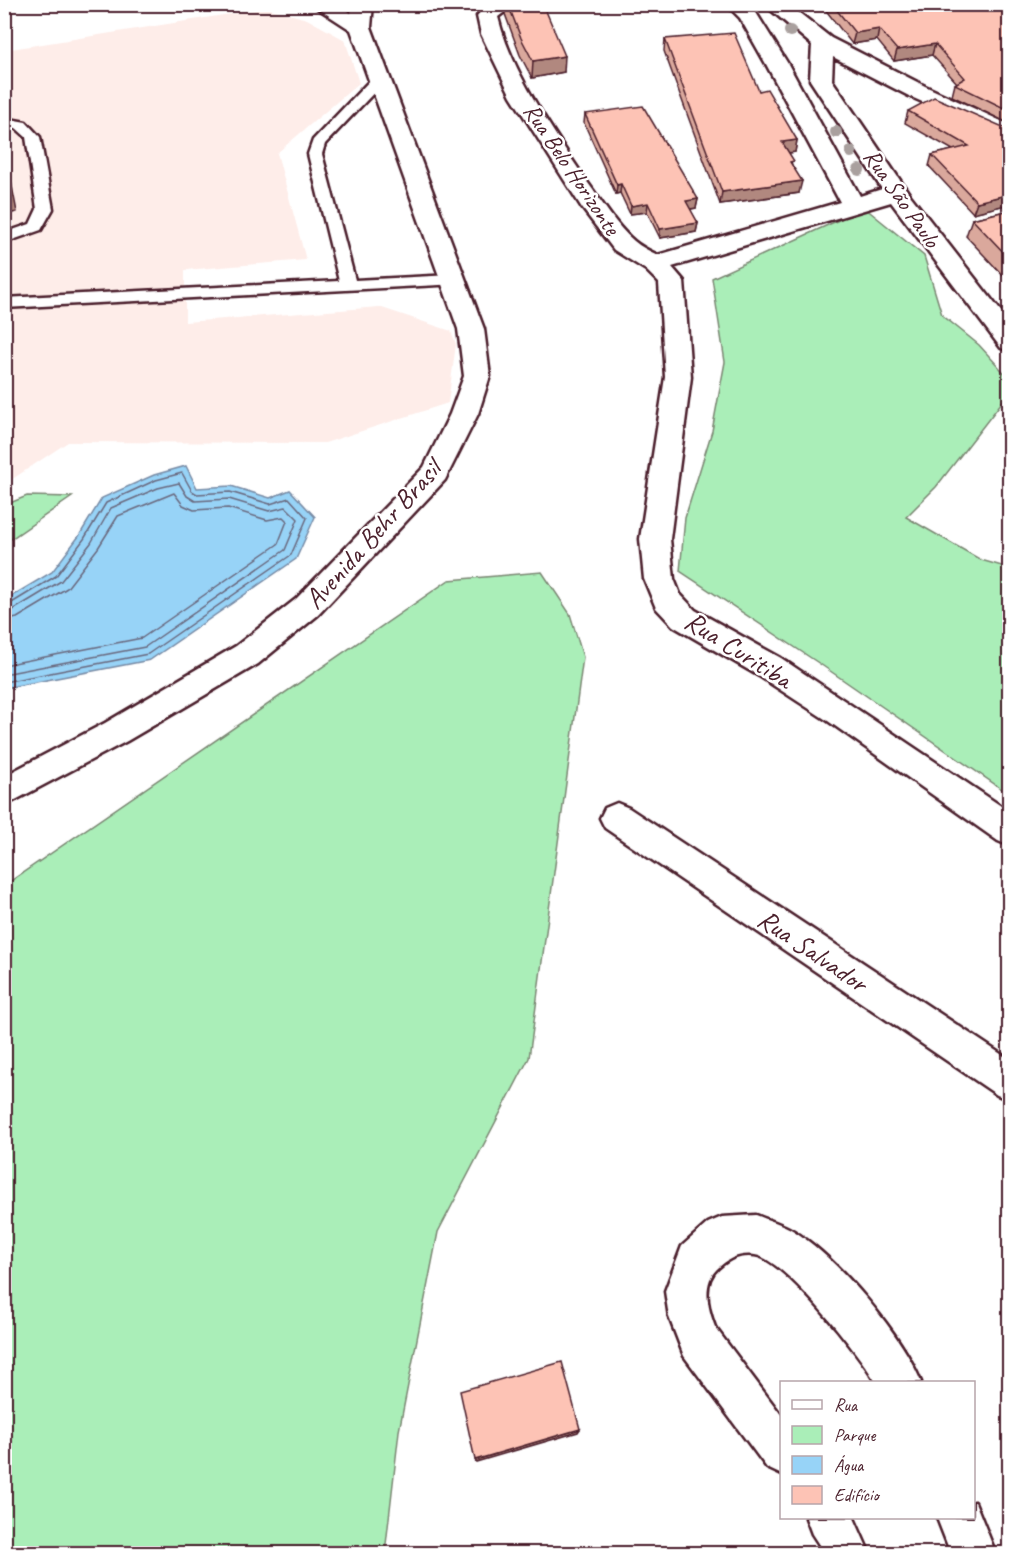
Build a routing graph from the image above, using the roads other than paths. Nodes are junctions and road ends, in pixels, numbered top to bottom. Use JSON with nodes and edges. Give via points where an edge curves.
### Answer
{"nodes":[{"id":1,"x":321,"y":4,"type":"edge"},
{"id":2,"x":505,"y":4,"type":"edge"},
{"id":3,"x":736,"y":4,"type":"edge"},
{"id":4,"x":774,"y":4,"type":"edge"},
{"id":5,"x":361,"y":16,"type":"edge"},
{"id":6,"x":800,"y":53,"type":"junction"},
{"id":7,"x":380,"y":78,"type":"junction"},
{"id":8,"x":4,"y":122,"type":"edge"},
{"id":9,"x":1010,"y":134,"type":"edge"},
{"id":10,"x":896,"y":192,"type":"junction"},
{"id":11,"x":853,"y":204,"type":"junction"},
{"id":12,"x":4,"y":238,"type":"edge"},
{"id":13,"x":655,"y":264,"type":"junction"},
{"id":14,"x":452,"y":280,"type":"junction"},
{"id":15,"x":348,"y":284,"type":"junction"},
{"id":16,"x":4,"y":303,"type":"edge"},
{"id":17,"x":1010,"y":342,"type":"edge"},
{"id":18,"x":4,"y":792,"type":"edge"},
{"id":19,"x":617,"y":818,"type":"dead end"},
{"id":20,"x":1010,"y":831,"type":"edge"},
{"id":21,"x":1010,"y":1082,"type":"edge"},
{"id":22,"x":899,"y":1381,"type":"edge"},
{"id":23,"x":780,"y":1450,"type":"edge"},
{"id":24,"x":829,"y":1519,"type":"edge"},
{"id":25,"x":958,"y":1519,"type":"edge"},
{"id":26,"x":848,"y":1554,"type":"edge"},
{"id":27,"x":974,"y":1554,"type":"edge"}],
"edges":[{"from":1,"to":5,"type":"street"},
{"from":2,"to":13,"type":"street","name":"Rua Belo Horizonte","via":[[487,16],[486,27],[508,71],[590,205],[624,246]]},
{"from":3,"to":6,"type":"street","name":"Rua São Paulo"},
{"from":4,"to":6,"type":"street"},
{"from":5,"to":7,"type":"street","name":"Avenida Behr Brasil"},
{"from":6,"to":9,"type":"street","via":[[917,91]]},
{"from":6,"to":10,"type":"street","name":"Rua São Paulo"},
{"from":6,"to":11,"type":"street","name":"Rua São Paulo"},
{"from":7,"to":14,"type":"street","name":"Avenida Behr Brasil"},
{"from":7,"to":15,"type":"lane","via":[[318,143],[315,154]]},
{"from":8,"to":12,"type":"lane","via":[[27,127],[33,137],[45,209],[36,227]]},
{"from":10,"to":11,"type":"street"},
{"from":10,"to":17,"type":"street","name":"Rua São Paulo"},
{"from":11,"to":13,"type":"street"},
{"from":13,"to":20,"type":"street","name":"Rua Curitiba","via":[[671,281],[678,377],[655,539],[659,579],[667,600],[684,618],[839,712]]},
{"from":14,"to":15,"type":"lane"},
{"from":14,"to":18,"type":"street","name":"Avenida Behr Brasil","via":[[471,329],[477,376],[464,414],[435,473],[307,607],[247,655]]},
{"from":15,"to":16,"type":"lane"},
{"from":19,"to":21,"type":"street","name":"Rua Salvador"},
{"from":22,"to":23,"type":"street","via":[[878,1346],[813,1271],[779,1245],[756,1235],[722,1237],[696,1260],[686,1291],[690,1317],[699,1341]]},
{"from":24,"to":26,"type":"street"},
{"from":25,"to":27,"type":"street"}]}
